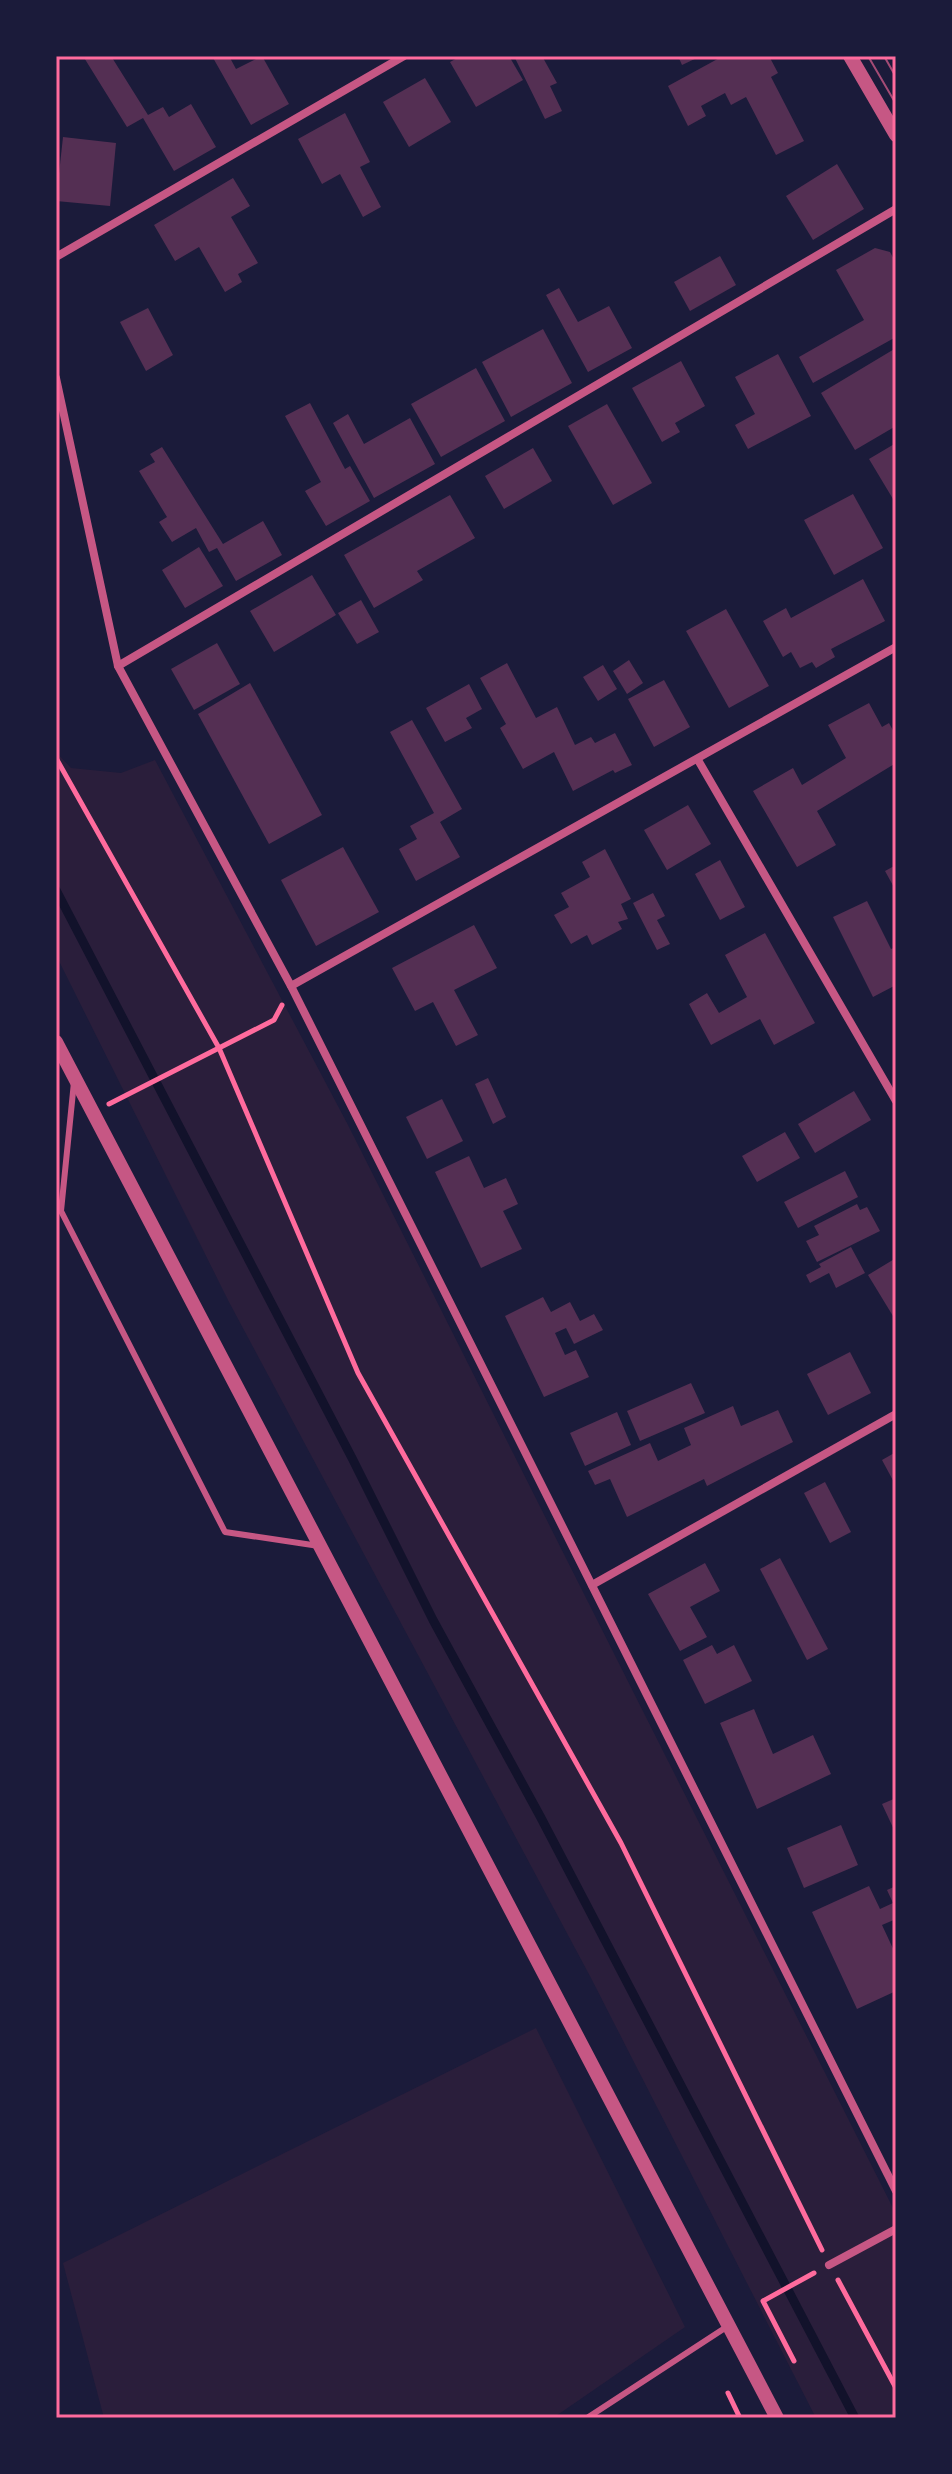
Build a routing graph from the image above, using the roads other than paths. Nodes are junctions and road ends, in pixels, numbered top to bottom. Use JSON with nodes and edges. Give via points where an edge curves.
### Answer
{"nodes":[{"id":1,"x":404,"y":56,"type":"edge"},
{"id":2,"x":850,"y":56,"type":"edge"},
{"id":3,"x":896,"y":135,"type":"edge"},
{"id":4,"x":896,"y":209,"type":"edge"},
{"id":5,"x":56,"y":257,"type":"edge"},
{"id":6,"x":56,"y":378,"type":"edge"},
{"id":7,"x":896,"y":647,"type":"edge"},
{"id":8,"x":118,"y":666,"type":"junction"},
{"id":9,"x":698,"y":760,"type":"junction"},
{"id":10,"x":291,"y":986,"type":"junction"},
{"id":11,"x":56,"y":1042,"type":"edge"},
{"id":12,"x":74,"y":1078,"type":"junction"},
{"id":13,"x":896,"y":1101,"type":"edge"},
{"id":14,"x":896,"y":1414,"type":"edge"},
{"id":15,"x":321,"y":1547,"type":"junction"},
{"id":16,"x":592,"y":1585,"type":"junction"},
{"id":17,"x":896,"y":2191,"type":"edge"},
{"id":18,"x":896,"y":2229,"type":"edge"},
{"id":19,"x":829,"y":2265,"type":"road end"},
{"id":20,"x":729,"y":2326,"type":"junction"},
{"id":21,"x":587,"y":2418,"type":"edge"},
{"id":22,"x":777,"y":2418,"type":"edge"}],
"edges":[{"from":1,"to":5,"type":"street"},
{"from":2,"to":3,"type":"street"},
{"from":4,"to":8,"type":"street"},
{"from":6,"to":8,"type":"street"},
{"from":7,"to":9,"type":"street"},
{"from":8,"to":10,"type":"street"},
{"from":9,"to":10,"type":"street"},
{"from":9,"to":13,"type":"street"},
{"from":10,"to":16,"type":"street"},
{"from":11,"to":12,"type":"street"},
{"from":12,"to":15,"type":"street"},
{"from":12,"to":15,"type":"lane","via":[[61,1211],[225,1532]]},
{"from":14,"to":16,"type":"street"},
{"from":15,"to":20,"type":"street"},
{"from":16,"to":17,"type":"street"},
{"from":18,"to":19,"type":"street"},
{"from":20,"to":21,"type":"lane"},
{"from":20,"to":22,"type":"street"}]}
